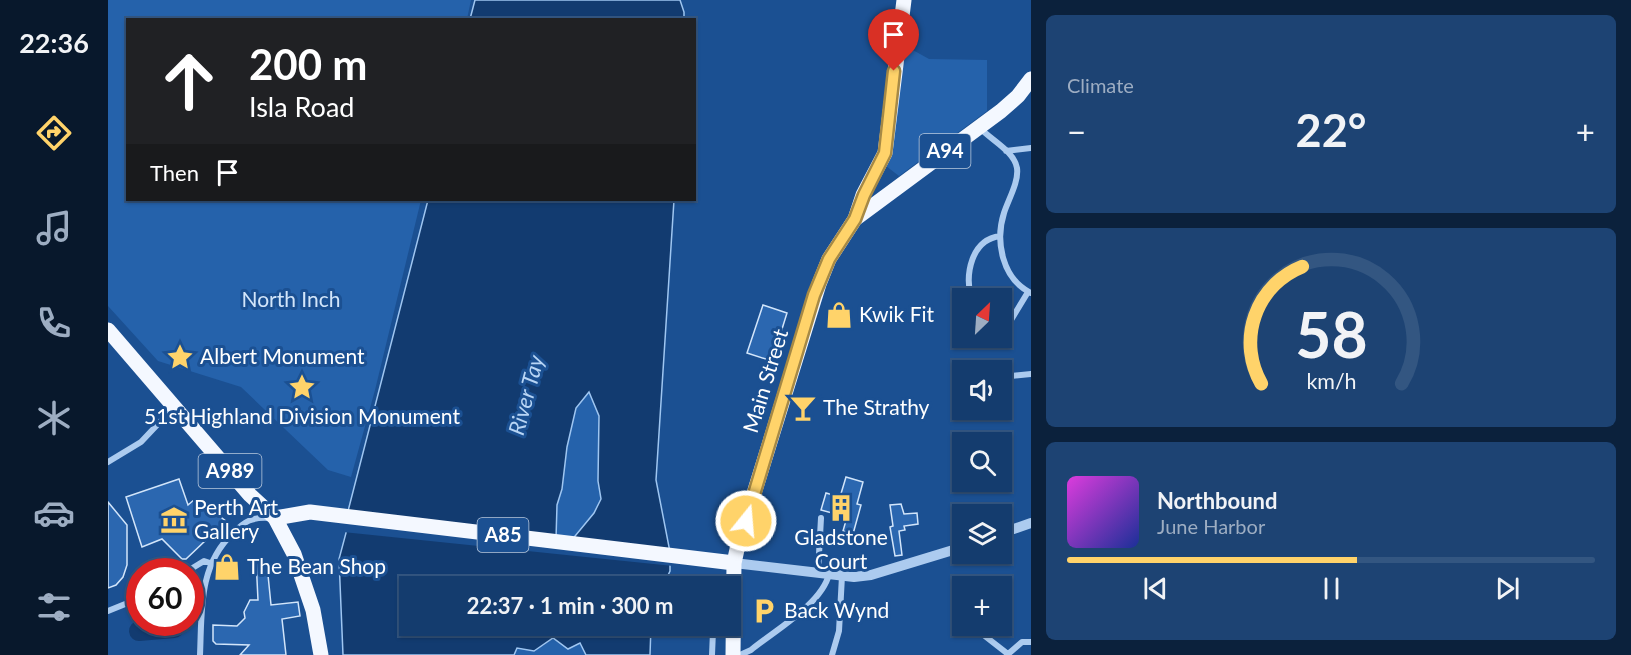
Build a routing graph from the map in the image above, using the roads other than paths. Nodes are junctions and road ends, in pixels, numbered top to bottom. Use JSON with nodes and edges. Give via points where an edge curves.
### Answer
{"nodes":[{"id":1,"x":904,"y":0,"type":"edge"},
{"id":2,"x":1031,"y":79,"type":"edge"},
{"id":3,"x":980,"y":127,"type":"junction"},
{"id":4,"x":1031,"y":148,"type":"edge"},
{"id":5,"x":1006,"y":151,"type":"junction"},
{"id":6,"x":855,"y":219,"type":"junction"},
{"id":7,"x":1000,"y":236,"type":"junction"},
{"id":8,"x":970,"y":288,"type":"edge"},
{"id":9,"x":1029,"y":293,"type":"edge"},
{"id":10,"x":1012,"y":318,"type":"edge"},
{"id":11,"x":108,"y":330,"type":"edge"},
{"id":12,"x":1031,"y":374,"type":"edge"},
{"id":13,"x":1012,"y":376,"type":"edge"},
{"id":14,"x":174,"y":407,"type":"junction"},
{"id":15,"x":108,"y":462,"type":"edge"},
{"id":16,"x":275,"y":518,"type":"junction"},
{"id":17,"x":821,"y":518,"type":"dead end"},
{"id":18,"x":1031,"y":523,"type":"edge"},
{"id":19,"x":1012,"y":530,"type":"edge"},
{"id":20,"x":820,"y":534,"type":"junction"},
{"id":21,"x":832,"y":538,"type":"dead end"},
{"id":22,"x":952,"y":550,"type":"edge"},
{"id":23,"x":204,"y":561,"type":"edge"},
{"id":24,"x":734,"y":562,"type":"junction"},
{"id":25,"x":210,"y":563,"type":"junction"},
{"id":26,"x":824,"y":573,"type":"junction"},
{"id":27,"x":842,"y":576,"type":"junction"},
{"id":28,"x":126,"y":604,"type":"edge"},
{"id":29,"x":108,"y":612,"type":"edge"},
{"id":30,"x":713,"y":636,"type":"edge"},
{"id":31,"x":984,"y":636,"type":"edge"},
{"id":32,"x":1031,"y":642,"type":"edge"},
{"id":33,"x":1007,"y":654,"type":"edge"},
{"id":34,"x":201,"y":655,"type":"edge"},
{"id":35,"x":321,"y":655,"type":"edge"},
{"id":36,"x":712,"y":655,"type":"edge"},
{"id":37,"x":733,"y":655,"type":"edge"},
{"id":38,"x":740,"y":655,"type":"edge"},
{"id":39,"x":832,"y":655,"type":"edge"}],
"edges":[{"from":1,"to":6,"type":"main road","via":[[885,153]]},
{"from":2,"to":3,"type":"main road","number":"A94","via":[[1018,96]]},
{"from":3,"to":5,"type":"street"},
{"from":3,"to":6,"type":"main road","number":"A94"},
{"from":4,"to":5,"type":"street"},
{"from":5,"to":7,"type":"street","via":[[1017,170]]},
{"from":6,"to":24,"type":"main road","name":"Main Street","via":[[829,259],[814,295]]},
{"from":7,"to":8,"type":"street","via":[[983,242],[974,254]]},
{"from":7,"to":9,"type":"street","via":[[1008,272]]},
{"from":9,"to":10,"type":"street"},
{"from":11,"to":14,"type":"main road","number":"A989"},
{"from":12,"to":13,"type":"street"},
{"from":14,"to":15,"type":"street","via":[[141,442]]},
{"from":14,"to":16,"type":"main road","number":"A989","via":[[250,495]]},
{"from":16,"to":24,"type":"main road","number":"A85","via":[[310,512]]},
{"from":16,"to":25,"type":"street","via":[[244,521],[222,543]]},
{"from":16,"to":35,"type":"main road","number":"A989","via":[[306,586]]},
{"from":17,"to":20,"type":"street"},
{"from":18,"to":19,"type":"street"},
{"from":20,"to":21,"type":"street"},
{"from":20,"to":26,"type":"street"},
{"from":22,"to":27,"type":"street","via":[[871,575]]},
{"from":23,"to":25,"type":"street"},
{"from":24,"to":26,"type":"street"},
{"from":24,"to":37,"type":"main road","name":"Main Street"},
{"from":25,"to":34,"type":"street","via":[[202,596]]},
{"from":26,"to":27,"type":"street"},
{"from":26,"to":38,"type":"street","via":[[827,582],[808,605]]},
{"from":27,"to":39,"type":"street","via":[[839,631]]},
{"from":28,"to":29,"type":"street"},
{"from":30,"to":36,"type":"street"},
{"from":31,"to":33,"type":"street"},
{"from":32,"to":33,"type":"street","via":[[1022,642]]}]}
